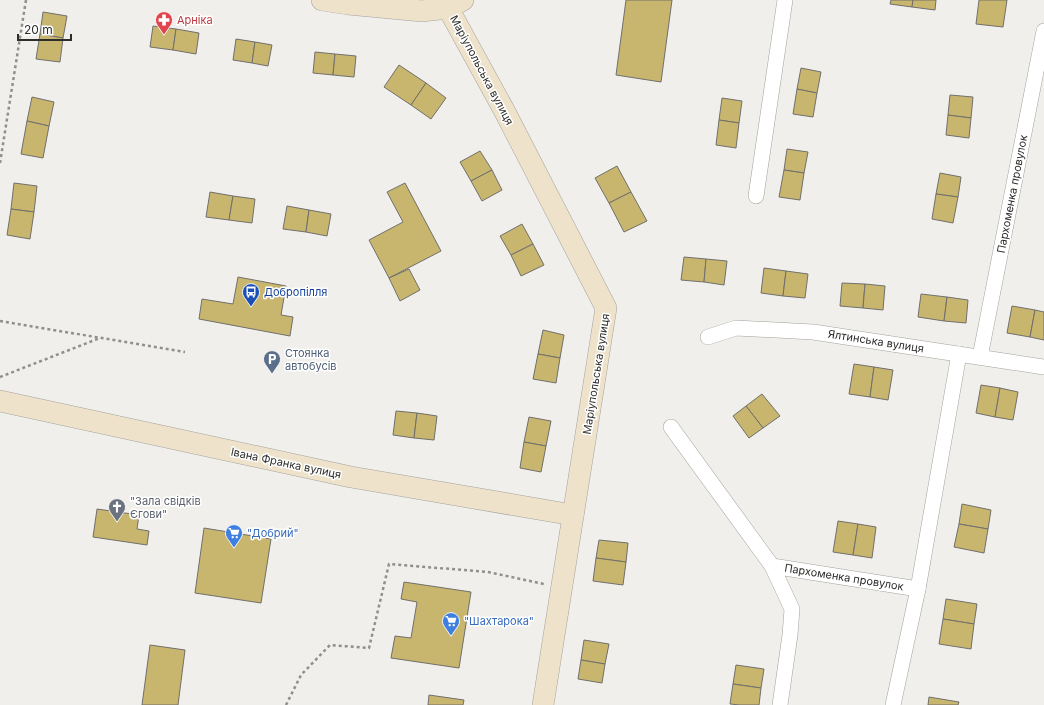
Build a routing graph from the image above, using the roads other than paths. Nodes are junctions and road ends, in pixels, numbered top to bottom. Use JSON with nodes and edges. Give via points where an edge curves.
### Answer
{"nodes":[{"id":1,"x":322,"y":0,"type":"edge"},
{"id":2,"x":785,"y":0,"type":"edge"},
{"id":3,"x":451,"y":3,"type":"edge"},
{"id":4,"x":1044,"y":31,"type":"edge"},
{"id":5,"x":756,"y":196,"type":"dead end"},
{"id":6,"x":708,"y":337,"type":"dead end"},
{"id":7,"x":959,"y":354,"type":"junction"},
{"id":8,"x":980,"y":357,"type":"junction"},
{"id":9,"x":1044,"y":367,"type":"edge"},
{"id":10,"x":0,"y":401,"type":"edge"},
{"id":11,"x":671,"y":427,"type":"dead end"},
{"id":12,"x":573,"y":515,"type":"junction"},
{"id":13,"x":772,"y":566,"type":"junction"},
{"id":14,"x":918,"y":589,"type":"junction"},
{"id":15,"x":543,"y":705,"type":"edge"},
{"id":16,"x":780,"y":705,"type":"edge"},
{"id":17,"x":893,"y":705,"type":"edge"}],
"edges":[{"from":1,"to":3,"type":"street","via":[[422,11]]},
{"from":2,"to":5,"type":"street"},
{"from":3,"to":12,"type":"street","name":"Маріупольська вулиця","via":[[606,308]]},
{"from":4,"to":8,"type":"street","name":"Пархоменка провулок"},
{"from":6,"to":7,"type":"street","name":"Ялтинська вулиця","via":[[736,328],[813,332]]},
{"from":7,"to":8,"type":"street","name":"Ялтинська вулиця"},
{"from":7,"to":14,"type":"street","name":"Пархоменка провулок"},
{"from":8,"to":9,"type":"street","name":"Ялтинська вулиця"},
{"from":10,"to":12,"type":"street","name":"Івана Франка вулиця","via":[[351,477]]},
{"from":11,"to":13,"type":"street"},
{"from":12,"to":15,"type":"street","name":"Маріупольська вулиця"},
{"from":13,"to":14,"type":"street","name":"Пархоменка провулок"},
{"from":13,"to":16,"type":"street","name":"Пархоменка провулок","via":[[792,609]]},
{"from":14,"to":17,"type":"street"}]}
